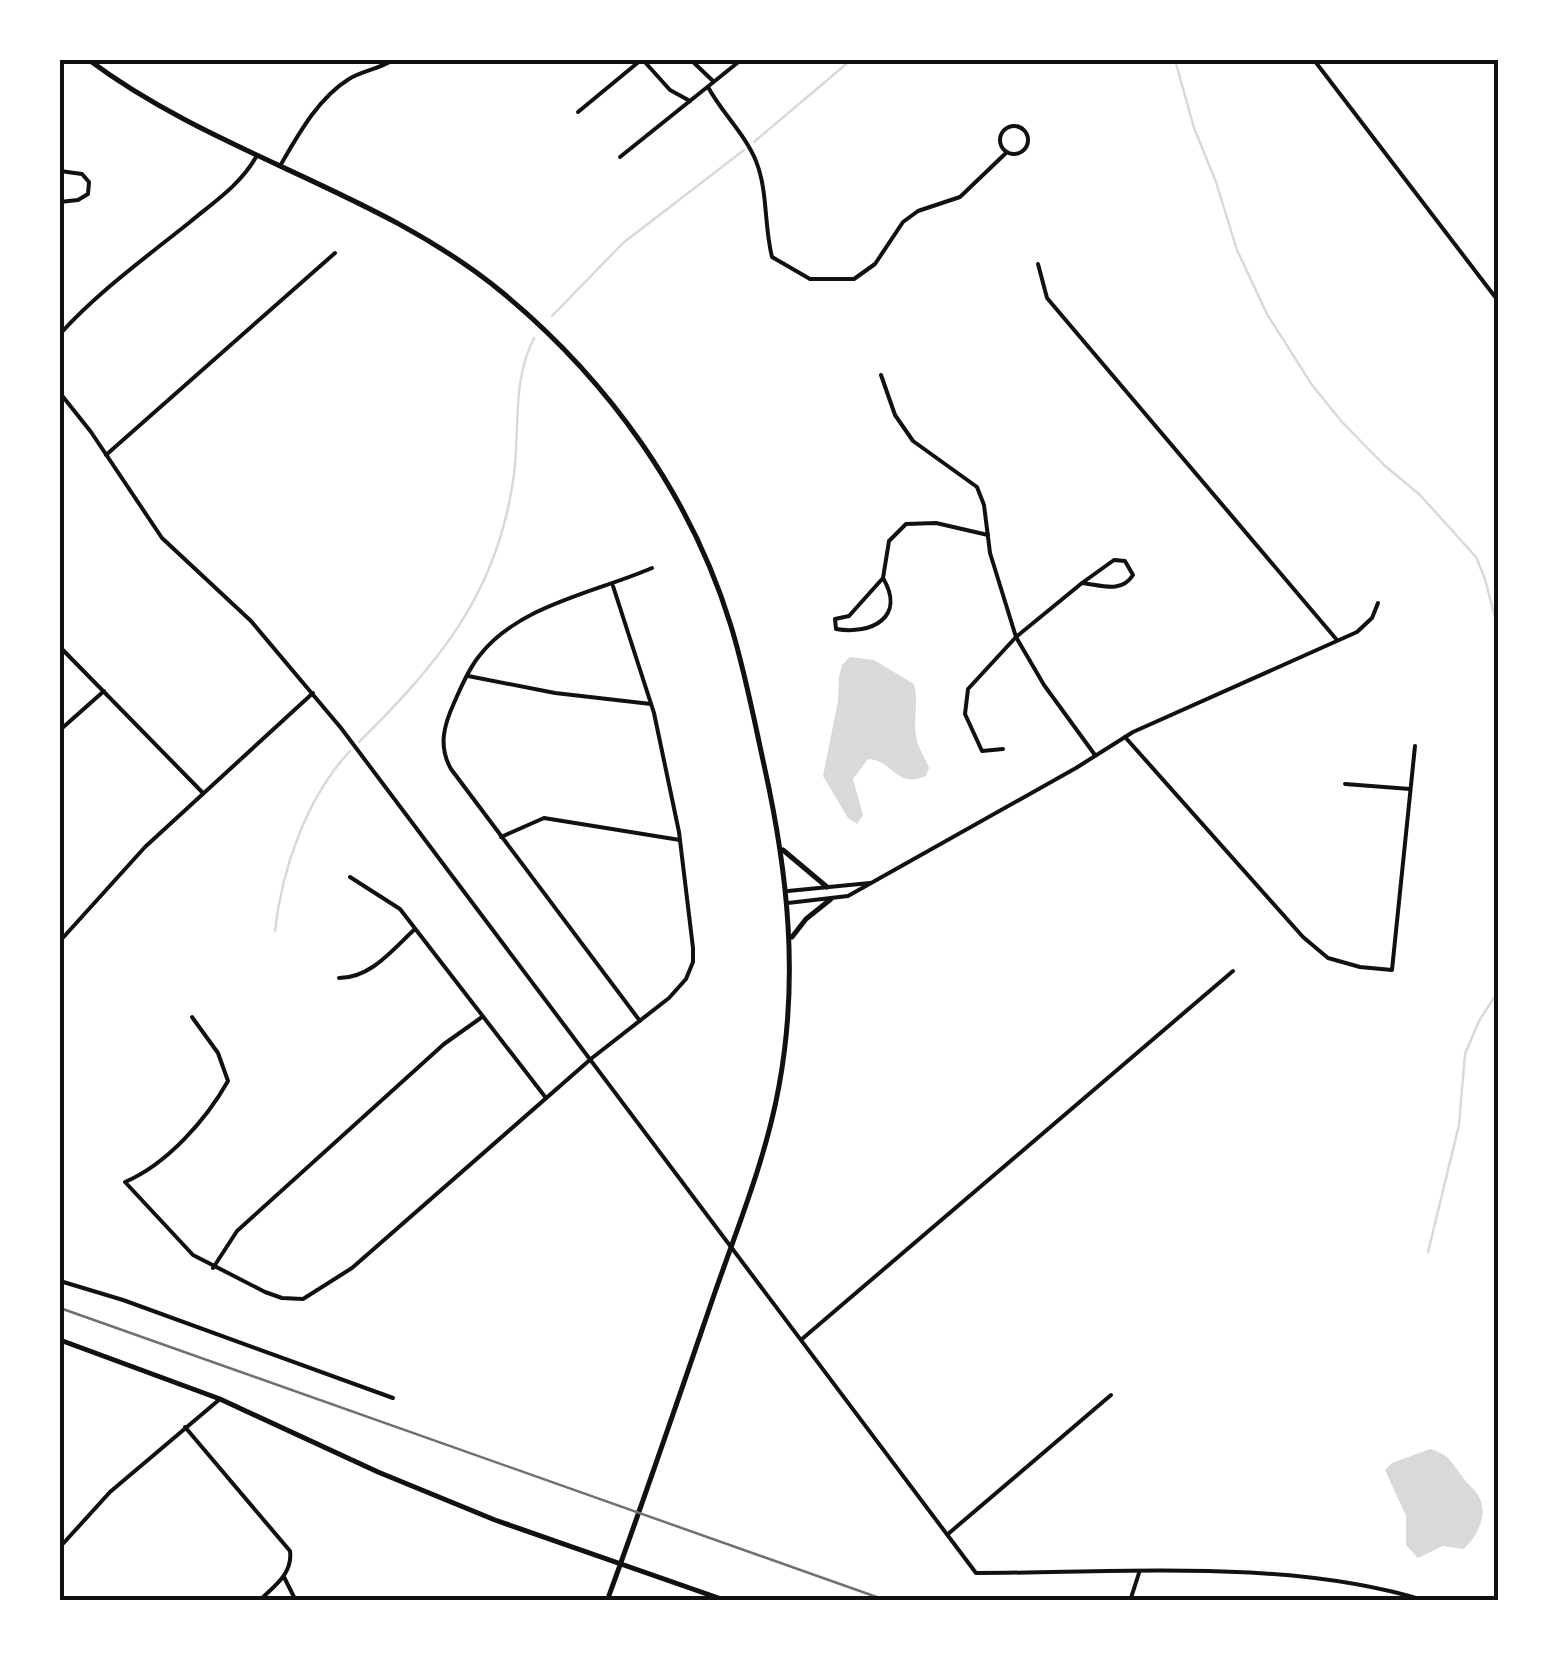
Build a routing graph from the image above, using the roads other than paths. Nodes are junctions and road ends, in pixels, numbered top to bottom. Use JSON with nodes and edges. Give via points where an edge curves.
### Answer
{"nodes":[{"id":1,"x":89,"y":60,"type":"edge"},
{"id":2,"x":393,"y":60,"type":"edge"},
{"id":3,"x":642,"y":60,"type":"edge"},
{"id":4,"x":690,"y":60,"type":"edge"},
{"id":5,"x":741,"y":60,"type":"edge"},
{"id":6,"x":1314,"y":60,"type":"edge"},
{"id":7,"x":714,"y":82,"type":"junction"},
{"id":8,"x":708,"y":86,"type":"junction"},
{"id":9,"x":690,"y":100,"type":"junction"},
{"id":10,"x":578,"y":112,"type":"dead end"},
{"id":11,"x":1007,"y":152,"type":"junction"},
{"id":12,"x":256,"y":156,"type":"junction"},
{"id":13,"x":620,"y":157,"type":"dead end"},
{"id":14,"x":279,"y":167,"type":"junction"},
{"id":15,"x":60,"y":171,"type":"edge"},
{"id":16,"x":60,"y":202,"type":"edge"},
{"id":17,"x":335,"y":253,"type":"dead end"},
{"id":18,"x":1038,"y":264,"type":"dead end"},
{"id":19,"x":1499,"y":302,"type":"edge"},
{"id":20,"x":60,"y":334,"type":"edge"},
{"id":21,"x":881,"y":375,"type":"dead end"},
{"id":22,"x":60,"y":392,"type":"edge"},
{"id":23,"x":106,"y":455,"type":"junction"},
{"id":24,"x":988,"y":535,"type":"junction"},
{"id":25,"x":652,"y":568,"type":"dead end"},
{"id":26,"x":883,"y":578,"type":"junction"},
{"id":27,"x":1082,"y":582,"type":"junction"},
{"id":28,"x":612,"y":586,"type":"junction"},
{"id":29,"x":1378,"y":603,"type":"dead end"},
{"id":30,"x":1016,"y":637,"type":"junction"},
{"id":31,"x":1337,"y":640,"type":"junction"},
{"id":32,"x":60,"y":648,"type":"edge"},
{"id":33,"x":468,"y":676,"type":"junction"},
{"id":34,"x":104,"y":691,"type":"junction"},
{"id":35,"x":312,"y":693,"type":"junction"},
{"id":36,"x":651,"y":704,"type":"junction"},
{"id":37,"x":60,"y":730,"type":"edge"},
{"id":38,"x":1125,"y":737,"type":"junction"},
{"id":39,"x":1416,"y":746,"type":"dead end"},
{"id":40,"x":1003,"y":748,"type":"dead end"},
{"id":41,"x":1095,"y":756,"type":"junction"},
{"id":42,"x":1345,"y":784,"type":"dead end"},
{"id":43,"x":1410,"y":789,"type":"junction"},
{"id":44,"x":203,"y":793,"type":"junction"},
{"id":45,"x":502,"y":837,"type":"junction"},
{"id":46,"x":680,"y":840,"type":"junction"},
{"id":47,"x":782,"y":850,"type":"junction"},
{"id":48,"x":350,"y":876,"type":"dead end"},
{"id":49,"x":874,"y":882,"type":"junction"},
{"id":50,"x":826,"y":887,"type":"junction"},
{"id":51,"x":788,"y":892,"type":"junction"},
{"id":52,"x":830,"y":899,"type":"junction"},
{"id":53,"x":788,"y":903,"type":"junction"},
{"id":54,"x":415,"y":929,"type":"junction"},
{"id":55,"x":791,"y":940,"type":"junction"},
{"id":56,"x":60,"y":941,"type":"edge"},
{"id":57,"x":1233,"y":971,"type":"dead end"},
{"id":58,"x":339,"y":978,"type":"dead end"},
{"id":59,"x":192,"y":1017,"type":"dead end"},
{"id":60,"x":482,"y":1017,"type":"junction"},
{"id":61,"x":640,"y":1021,"type":"junction"},
{"id":62,"x":592,"y":1058,"type":"junction"},
{"id":63,"x":546,"y":1098,"type":"junction"},
{"id":64,"x":732,"y":1245,"type":"junction"},
{"id":65,"x":214,"y":1268,"type":"junction"},
{"id":66,"x":60,"y":1280,"type":"edge"},
{"id":67,"x":802,"y":1339,"type":"junction"},
{"id":68,"x":60,"y":1340,"type":"edge"},
{"id":69,"x":1111,"y":1394,"type":"dead end"},
{"id":70,"x":393,"y":1398,"type":"dead end"},
{"id":71,"x":220,"y":1399,"type":"junction"},
{"id":72,"x":185,"y":1426,"type":"junction"},
{"id":73,"x":948,"y":1534,"type":"junction"},
{"id":74,"x":60,"y":1547,"type":"edge"},
{"id":75,"x":621,"y":1563,"type":"junction"},
{"id":76,"x":1138,"y":1573,"type":"junction"},
{"id":77,"x":284,"y":1577,"type":"junction"},
{"id":78,"x":259,"y":1601,"type":"edge"},
{"id":79,"x":296,"y":1601,"type":"edge"},
{"id":80,"x":607,"y":1601,"type":"edge"},
{"id":81,"x":727,"y":1601,"type":"edge"},
{"id":82,"x":1130,"y":1601,"type":"edge"},
{"id":83,"x":1426,"y":1601,"type":"edge"}],
"edges":[{"from":1,"to":12,"type":"main road","via":[[151,102]]},
{"from":2,"to":14,"type":"street","via":[[331,94]]},
{"from":3,"to":9,"type":"street","via":[[670,90]]},
{"from":3,"to":10,"type":"street"},
{"from":4,"to":7,"type":"street"},
{"from":5,"to":7,"type":"street"},
{"from":6,"to":19,"type":"street"},
{"from":7,"to":8,"type":"street"},
{"from":8,"to":9,"type":"street"},
{"from":8,"to":11,"type":"street","via":[[755,158],[772,257],[810,279],[854,279],[875,264],[903,222],[960,198]]},
{"from":9,"to":13,"type":"street"},
{"from":11,"to":11,"type":"street","via":[[1000,145],[1002,131],[1020,127],[1026,146]]},
{"from":12,"to":14,"type":"main road"},
{"from":12,"to":20,"type":"street","via":[[225,193]]},
{"from":14,"to":47,"type":"main road","via":[[389,218],[462,262],[544,328],[619,411],[672,492],[719,590],[744,671]]},
{"from":15,"to":16,"type":"street","via":[[89,182],[88,194]]},
{"from":17,"to":23,"type":"street"},
{"from":18,"to":31,"type":"street","via":[[1047,298]]},
{"from":21,"to":24,"type":"street","via":[[913,441],[977,487]]},
{"from":22,"to":23,"type":"street"},
{"from":23,"to":35,"type":"street","via":[[162,538],[251,620]]},
{"from":24,"to":26,"type":"street","via":[[906,524],[890,541]]},
{"from":24,"to":30,"type":"street"},
{"from":25,"to":28,"type":"street"},
{"from":26,"to":26,"type":"street","via":[[850,616],[835,619],[836,629],[882,620],[894,597]]},
{"from":27,"to":27,"type":"street","via":[[1114,560],[1125,562],[1133,576],[1116,588]]},
{"from":27,"to":30,"type":"street"},
{"from":28,"to":33,"type":"street","via":[[544,608],[491,644]]},
{"from":28,"to":36,"type":"street"},
{"from":29,"to":31,"type":"street","via":[[1365,626]]},
{"from":30,"to":40,"type":"street","via":[[968,690],[968,727],[982,751]]},
{"from":30,"to":41,"type":"street"},
{"from":31,"to":38,"type":"street"},
{"from":32,"to":34,"type":"street"},
{"from":33,"to":36,"type":"street"},
{"from":33,"to":45,"type":"street","via":[[446,721],[444,752]]},
{"from":34,"to":37,"type":"street"},
{"from":34,"to":44,"type":"street"},
{"from":35,"to":44,"type":"street"},
{"from":35,"to":62,"type":"street"},
{"from":36,"to":46,"type":"street"},
{"from":38,"to":41,"type":"street"},
{"from":38,"to":43,"type":"street","via":[[1303,936],[1328,958],[1360,967],[1392,970]]},
{"from":39,"to":43,"type":"street"},
{"from":41,"to":49,"type":"street"},
{"from":42,"to":43,"type":"street"},
{"from":44,"to":56,"type":"street"},
{"from":45,"to":46,"type":"street","via":[[544,818]]},
{"from":45,"to":61,"type":"street"},
{"from":46,"to":61,"type":"street","via":[[692,962],[677,990]]},
{"from":47,"to":50,"type":"main road"},
{"from":47,"to":51,"type":"main road"},
{"from":48,"to":54,"type":"street","via":[[400,909]]},
{"from":49,"to":50,"type":"street"},
{"from":49,"to":52,"type":"street"},
{"from":50,"to":51,"type":"street"},
{"from":51,"to":53,"type":"main road"},
{"from":52,"to":53,"type":"street"},
{"from":52,"to":55,"type":"main road"},
{"from":53,"to":55,"type":"main road"},
{"from":54,"to":58,"type":"street","via":[[372,969]]},
{"from":54,"to":60,"type":"street"},
{"from":55,"to":64,"type":"main road","via":[[778,1090]]},
{"from":57,"to":67,"type":"street"},
{"from":59,"to":65,"type":"street","via":[[218,1053],[228,1081],[204,1118],[124,1182],[193,1255]]},
{"from":60,"to":63,"type":"street"},
{"from":60,"to":65,"type":"street","via":[[237,1230]]},
{"from":61,"to":62,"type":"street"},
{"from":62,"to":63,"type":"street"},
{"from":62,"to":64,"type":"street"},
{"from":63,"to":65,"type":"street","via":[[352,1268],[313,1294],[282,1298]]},
{"from":64,"to":67,"type":"street"},
{"from":64,"to":75,"type":"main road"},
{"from":66,"to":70,"type":"street"},
{"from":67,"to":73,"type":"street"},
{"from":68,"to":71,"type":"main road"},
{"from":69,"to":73,"type":"street"},
{"from":71,"to":72,"type":"street"},
{"from":71,"to":75,"type":"main road","via":[[430,1494]]},
{"from":72,"to":74,"type":"street"},
{"from":72,"to":77,"type":"street","via":[[287,1544],[292,1557]]},
{"from":73,"to":76,"type":"street","via":[[976,1572]]},
{"from":75,"to":80,"type":"main road"},
{"from":75,"to":81,"type":"main road"},
{"from":76,"to":82,"type":"street"},
{"from":76,"to":83,"type":"street","via":[[1280,1574]]},
{"from":77,"to":78,"type":"street"},
{"from":77,"to":79,"type":"street"}]}
